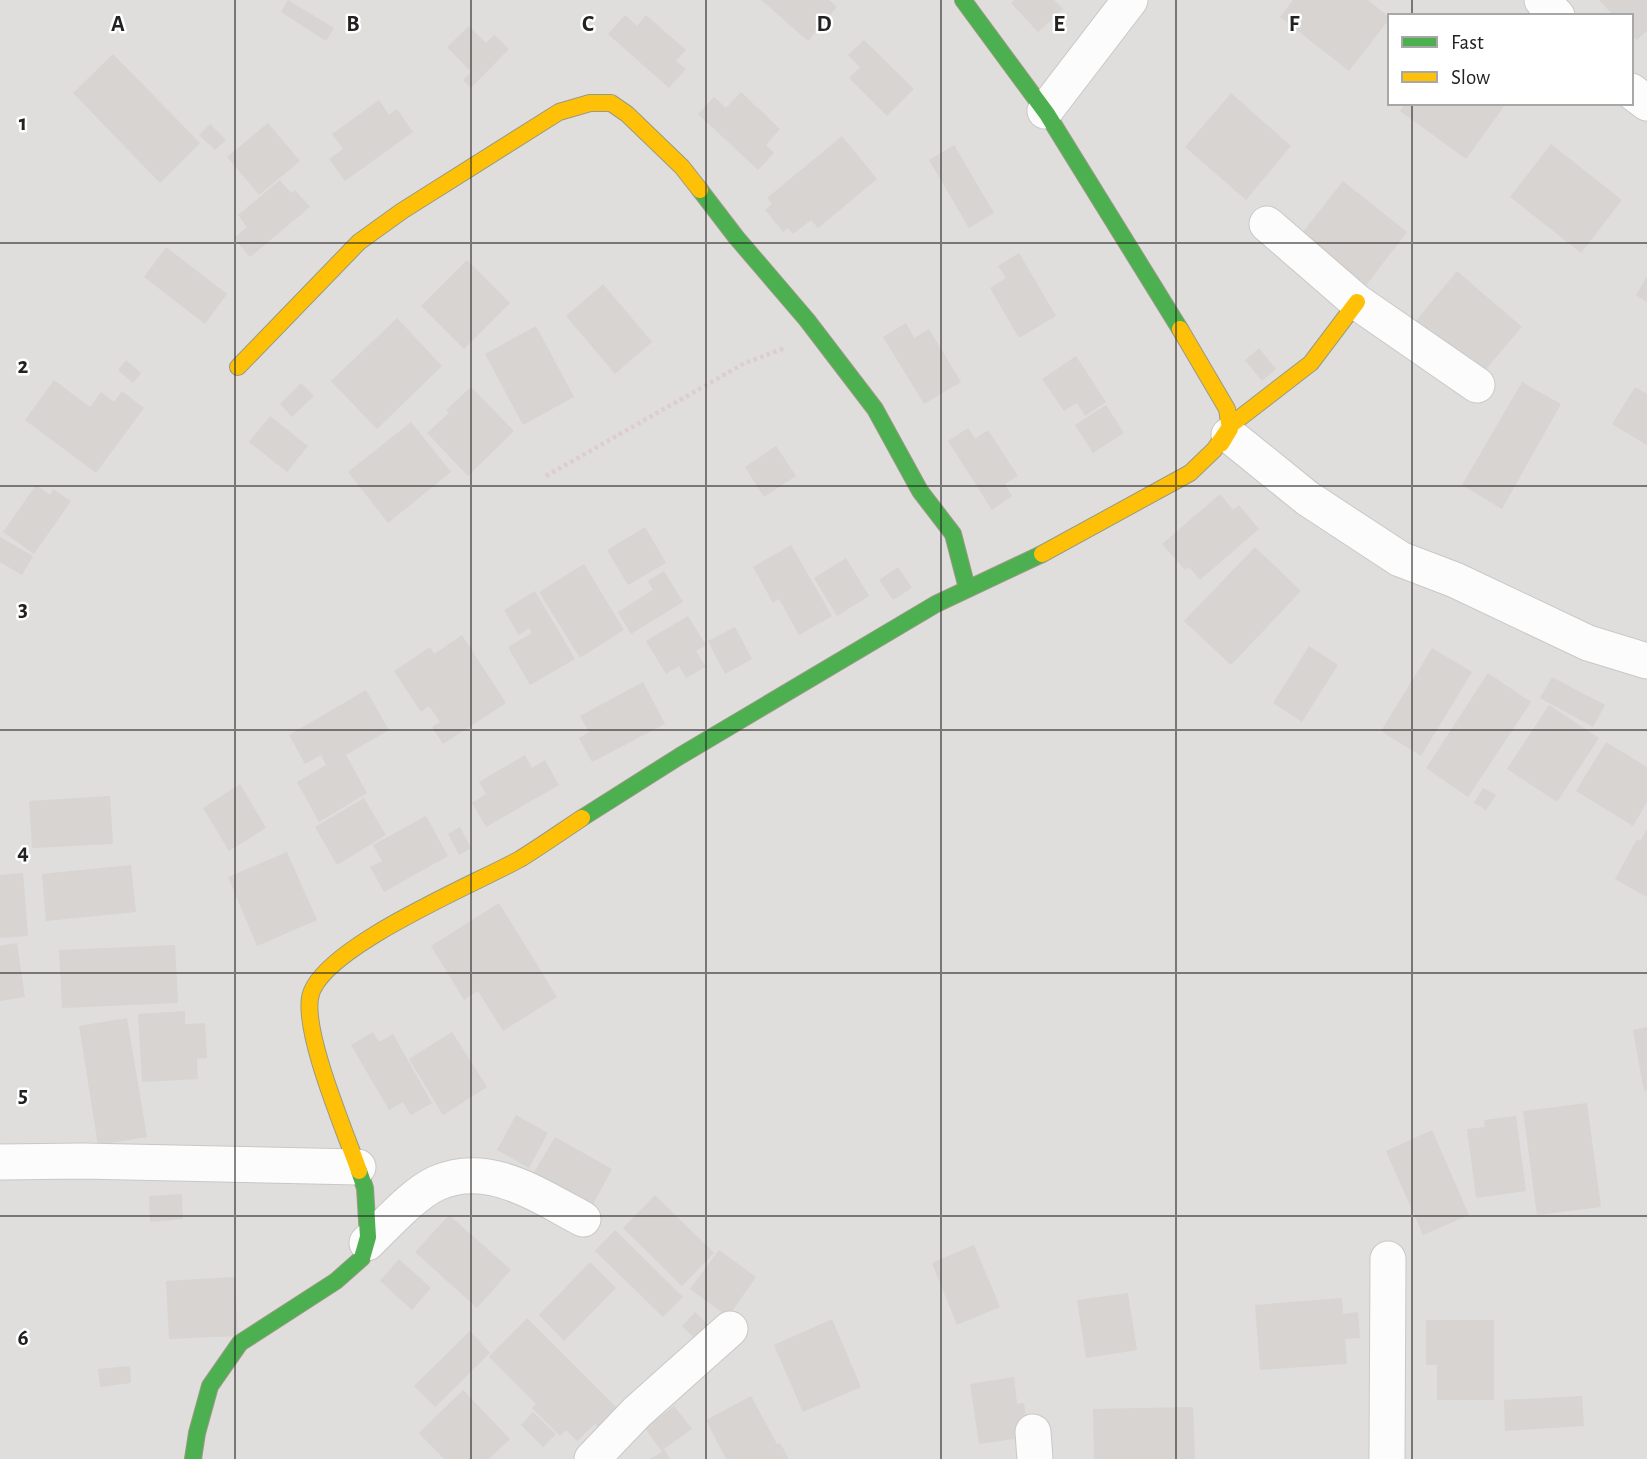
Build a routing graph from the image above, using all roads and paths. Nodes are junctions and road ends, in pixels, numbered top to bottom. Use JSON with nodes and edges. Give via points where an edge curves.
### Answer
{"nodes":[{"id":1,"x":963,"y":0,"type":"edge"},
{"id":2,"x":1130,"y":0,"type":"edge"},
{"id":3,"x":1542,"y":0,"type":"edge"},
{"id":4,"x":1555,"y":14,"type":"edge"},
{"id":5,"x":1633,"y":92,"type":"edge"},
{"id":6,"x":1647,"y":103,"type":"edge"},
{"id":7,"x":1045,"y":111,"type":"junction"},
{"id":8,"x":1267,"y":224,"type":"dead end"},
{"id":9,"x":1357,"y":302,"type":"junction"},
{"id":10,"x":819,"y":337,"type":"junction"},
{"id":11,"x":238,"y":367,"type":"dead end"},
{"id":12,"x":1477,"y":386,"type":"dead end"},
{"id":13,"x":1225,"y":437,"type":"junction"},
{"id":14,"x":546,"y":476,"type":"dead end"},
{"id":15,"x":967,"y":588,"type":"junction"},
{"id":16,"x":1647,"y":661,"type":"edge"},
{"id":17,"x":0,"y":1162,"type":"edge"},
{"id":18,"x":358,"y":1167,"type":"junction"},
{"id":19,"x":583,"y":1219,"type":"dead end"},
{"id":20,"x":367,"y":1242,"type":"junction"},
{"id":21,"x":1388,"y":1259,"type":"dead end"},
{"id":22,"x":730,"y":1329,"type":"dead end"},
{"id":23,"x":193,"y":1459,"type":"edge"},
{"id":24,"x":592,"y":1459,"type":"edge"},
{"id":25,"x":1387,"y":1459,"type":"edge"}],
"edges":[{"from":1,"to":7,"type":"street"},
{"from":2,"to":7,"type":"street"},
{"from":3,"to":4,"type":"street"},
{"from":5,"to":6,"type":"street"},
{"from":7,"to":13,"type":"street","via":[[1216,387]]},
{"from":8,"to":9,"type":"street"},
{"from":9,"to":12,"type":"street"},
{"from":9,"to":13,"type":"street","via":[[1311,363]]},
{"from":10,"to":11,"type":"street","via":[[682,167],[627,114],[611,103],[590,103],[559,112],[359,242]]},
{"from":10,"to":14,"type":"path","via":[[745,363]]},
{"from":10,"to":15,"type":"street","via":[[875,409],[920,491],[953,534]]},
{"from":13,"to":15,"type":"street","via":[[1190,473],[1066,542]]},
{"from":13,"to":16,"type":"street","via":[[1400,559],[1467,585],[1588,643]]},
{"from":15,"to":18,"type":"street","via":[[680,757],[519,859],[396,921],[348,952],[310,995],[310,1020]]},
{"from":17,"to":18,"type":"street"},
{"from":18,"to":20,"type":"street","via":[[365,1188]]},
{"from":19,"to":20,"type":"street","via":[[514,1183],[482,1175],[437,1183]]},
{"from":20,"to":23,"type":"street","via":[[362,1258],[336,1281],[240,1343],[210,1386]]},
{"from":21,"to":25,"type":"street"},
{"from":22,"to":24,"type":"street"}]}
